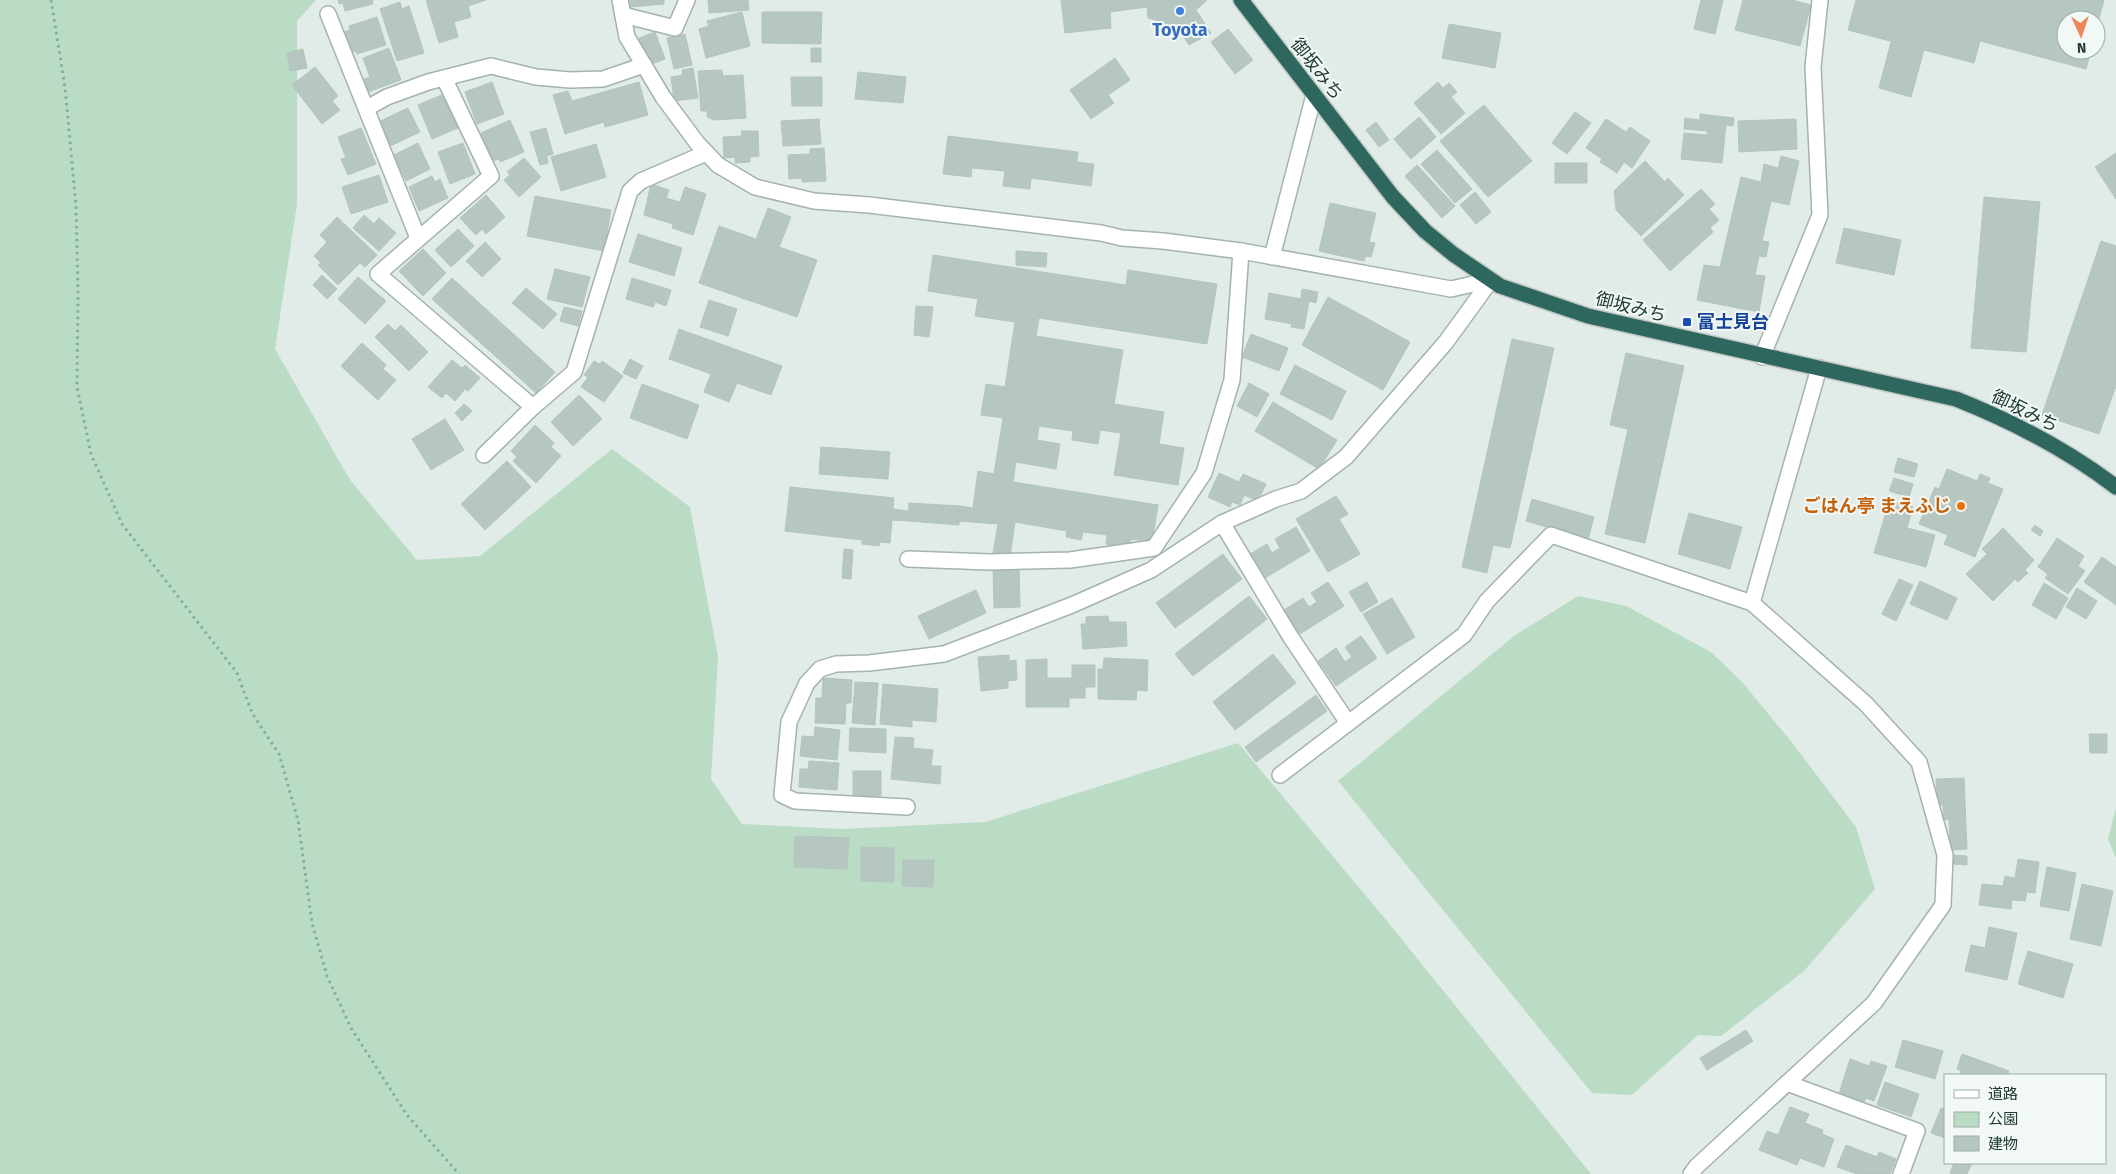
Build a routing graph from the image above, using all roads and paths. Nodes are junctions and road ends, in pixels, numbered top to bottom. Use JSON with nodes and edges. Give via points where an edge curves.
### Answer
{"nodes":[{"id":1,"x":52,"y":0,"type":"edge"},
{"id":2,"x":687,"y":0,"type":"edge"},
{"id":3,"x":1241,"y":0,"type":"edge"},
{"id":4,"x":1820,"y":0,"type":"edge"},
{"id":5,"x":621,"y":7,"type":"edge"},
{"id":6,"x":328,"y":14,"type":"dead end"},
{"id":7,"x":644,"y":65,"type":"junction"},
{"id":8,"x":444,"y":78,"type":"junction"},
{"id":9,"x":1314,"y":95,"type":"junction"},
{"id":10,"x":367,"y":108,"type":"junction"},
{"id":11,"x":706,"y":153,"type":"junction"},
{"id":12,"x":418,"y":238,"type":"junction"},
{"id":13,"x":1241,"y":251,"type":"junction"},
{"id":14,"x":1272,"y":257,"type":"junction"},
{"id":15,"x":1491,"y":280,"type":"junction"},
{"id":16,"x":1762,"y":357,"type":"junction"},
{"id":17,"x":1818,"y":368,"type":"junction"},
{"id":18,"x":533,"y":407,"type":"junction"},
{"id":19,"x":484,"y":455,"type":"dead end"},
{"id":20,"x":2116,"y":487,"type":"edge"},
{"id":21,"x":1222,"y":523,"type":"junction"},
{"id":22,"x":908,"y":559,"type":"dead end"},
{"id":23,"x":1752,"y":603,"type":"junction"},
{"id":24,"x":1348,"y":723,"type":"junction"},
{"id":25,"x":1280,"y":774,"type":"dead end"},
{"id":26,"x":907,"y":806,"type":"dead end"},
{"id":27,"x":1787,"y":1083,"type":"junction"},
{"id":28,"x":1698,"y":1171,"type":"edge"},
{"id":29,"x":459,"y":1174,"type":"edge"},
{"id":30,"x":1901,"y":1174,"type":"edge"}],
"edges":[{"from":1,"to":29,"type":"path","via":[[65,87],[76,206],[77,387],[91,454],[122,524],[237,673],[252,713],[279,754],[298,820],[312,923],[327,976],[351,1028],[407,1115]]},
{"from":2,"to":5,"type":"street","via":[[675,28]]},
{"from":3,"to":9,"type":"highway","name":"御坂みち"},
{"from":4,"to":16,"type":"street","via":[[1813,67],[1820,215]]},
{"from":5,"to":7,"type":"street","via":[[627,37]]},
{"from":6,"to":10,"type":"street"},
{"from":7,"to":8,"type":"street","via":[[603,79],[536,77],[491,66]]},
{"from":7,"to":11,"type":"street","via":[[663,97]]},
{"from":8,"to":10,"type":"street","via":[[387,97]]},
{"from":8,"to":12,"type":"street","via":[[491,176]]},
{"from":9,"to":14,"type":"street"},
{"from":9,"to":15,"type":"highway","name":"御坂みち","via":[[1393,197],[1425,231]]},
{"from":10,"to":12,"type":"street"},
{"from":11,"to":13,"type":"street","via":[[718,165],[755,187],[814,201]]},
{"from":11,"to":18,"type":"street","via":[[641,182],[630,191],[574,372]]},
{"from":12,"to":18,"type":"street","via":[[378,274]]},
{"from":13,"to":14,"type":"street"},
{"from":13,"to":22,"type":"street","via":[[1232,380],[1204,473],[1154,548],[1070,560]]},
{"from":14,"to":15,"type":"street","via":[[1451,289]]},
{"from":15,"to":16,"type":"highway","name":"御坂みち","via":[[1588,316]]},
{"from":15,"to":21,"type":"street","via":[[1446,342],[1346,457],[1300,491]]},
{"from":16,"to":17,"type":"highway","name":"御坂みち"},
{"from":17,"to":20,"type":"highway","name":"御坂みち","via":[[1956,399],[2007,419],[2054,445]]},
{"from":17,"to":23,"type":"street"},
{"from":18,"to":19,"type":"street"},
{"from":21,"to":24,"type":"street","via":[[1290,636]]},
{"from":21,"to":26,"type":"street","via":[[1151,570],[1072,605],[944,654],[836,664],[820,669],[807,683],[789,722],[782,795],[795,801]]},
{"from":23,"to":24,"type":"street","via":[[1550,535],[1487,602],[1464,635]]},
{"from":23,"to":27,"type":"street","via":[[1866,704],[1919,762],[1945,854],[1943,905],[1874,1003]]},
{"from":24,"to":25,"type":"street"},
{"from":27,"to":28,"type":"street"},
{"from":27,"to":30,"type":"street","via":[[1916,1131]]}]}
